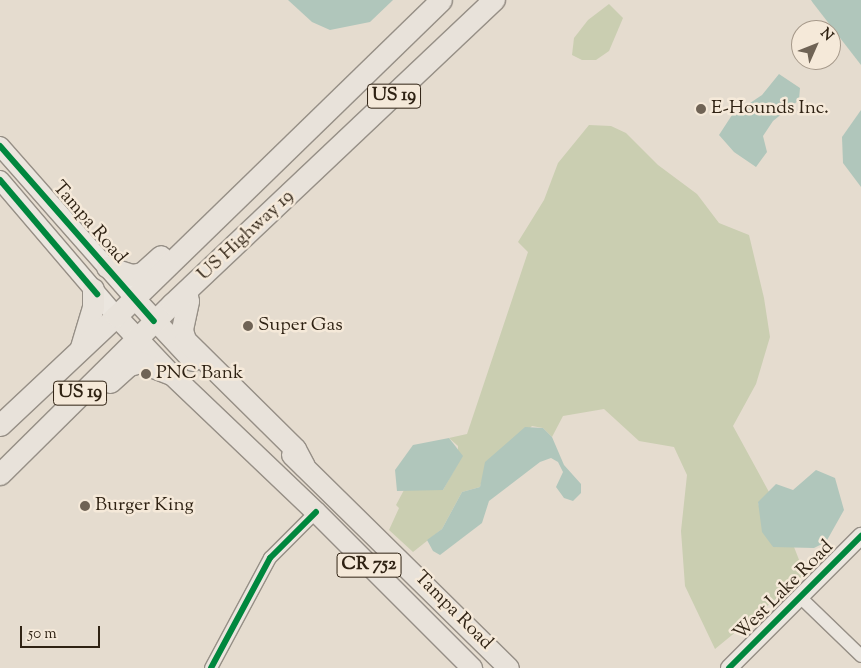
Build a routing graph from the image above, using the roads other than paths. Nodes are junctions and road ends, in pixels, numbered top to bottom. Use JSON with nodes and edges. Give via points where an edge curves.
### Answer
{"nodes":[{"id":1,"x":441,"y":0,"type":"edge"},
{"id":2,"x":494,"y":0,"type":"edge"},
{"id":3,"x":0,"y":146,"type":"edge"},
{"id":4,"x":0,"y":180,"type":"edge"},
{"id":5,"x":254,"y":180,"type":"junction"},
{"id":6,"x":107,"y":267,"type":"junction"},
{"id":7,"x":93,"y":289,"type":"junction"},
{"id":8,"x":186,"y":292,"type":"junction"},
{"id":9,"x":135,"y":299,"type":"junction"},
{"id":10,"x":116,"y":316,"type":"junction"},
{"id":11,"x":154,"y":321,"type":"junction"},
{"id":12,"x":137,"y":339,"type":"junction"},
{"id":13,"x":81,"y":347,"type":"junction"},
{"id":14,"x":171,"y":374,"type":"junction"},
{"id":15,"x":0,"y":425,"type":"edge"},
{"id":16,"x":42,"y":434,"type":"junction"},
{"id":17,"x":304,"y":466,"type":"junction"},
{"id":18,"x":0,"y":474,"type":"edge"},
{"id":19,"x":316,"y":512,"type":"junction"},
{"id":20,"x":861,"y":536,"type":"edge"},
{"id":21,"x":413,"y":572,"type":"junction"},
{"id":22,"x":800,"y":597,"type":"junction"},
{"id":23,"x":861,"y":656,"type":"edge"},
{"id":24,"x":211,"y":668,"type":"edge"},
{"id":25,"x":472,"y":668,"type":"edge"},
{"id":26,"x":509,"y":668,"type":"edge"},
{"id":27,"x":729,"y":668,"type":"edge"}],
"edges":[{"from":1,"to":5,"type":"highway","name":"US Highway 19","number":"US 19"},
{"from":2,"to":8,"type":"highway","name":"US Highway 19","number":"US 19"},
{"from":3,"to":6,"type":"main road","name":"Tampa Road","number":"CR 752"},
{"from":4,"to":7,"type":"main road","name":"Tampa Road","number":"CR 752"},
{"from":5,"to":6,"type":"highway","via":[[217,202],[142,273],[120,273]]},
{"from":5,"to":9,"type":"highway","name":"US Highway 19","number":"US 19"},
{"from":6,"to":9,"type":"main road","name":"Tampa Road","number":"CR 752"},
{"from":7,"to":10,"type":"main road","name":"Tampa Road","number":"CR 752"},
{"from":7,"to":13,"type":"highway","via":[[93,307]]},
{"from":8,"to":11,"type":"highway","name":"US Highway 19","number":"US 19"},
{"from":8,"to":17,"type":"highway","via":[[188,301],[182,330],[185,340],[295,449]]},
{"from":9,"to":10,"type":"highway","name":"US Highway 19","number":"US 19"},
{"from":9,"to":11,"type":"main road","name":"Tampa Road","number":"CR 752"},
{"from":10,"to":12,"type":"main road","name":"Tampa Road","number":"CR 752"},
{"from":10,"to":13,"type":"highway","name":"US Highway 19","number":"US 19"},
{"from":11,"to":12,"type":"highway","name":"US Highway 19","number":"US 19"},
{"from":11,"to":17,"type":"main road","name":"Tampa Road","number":"CR 752"},
{"from":12,"to":14,"type":"main road","name":"Tampa Road","number":"CR 752"},
{"from":12,"to":16,"type":"highway","name":"US Highway 19","number":"US 19","via":[[44,427]]},
{"from":13,"to":15,"type":"highway","name":"US Highway 19","number":"US 19"},
{"from":14,"to":16,"type":"highway","via":[[147,363],[129,365],[53,436]]},
{"from":14,"to":19,"type":"main road","name":"Tampa Road","number":"CR 752"},
{"from":16,"to":18,"type":"highway","name":"US Highway 19","number":"US 19"},
{"from":17,"to":21,"type":"main road","name":"Tampa Road","number":"CR 752"},
{"from":19,"to":21,"type":"main road","via":[[325,510],[342,518],[377,552]]},
{"from":19,"to":24,"type":"street","via":[[270,558]]},
{"from":19,"to":25,"type":"main road","name":"Tampa Road","number":"CR 752"},
{"from":20,"to":22,"type":"street","name":"West Lake Road"},
{"from":21,"to":26,"type":"main road","name":"Tampa Road","number":"CR 752"},
{"from":22,"to":23,"type":"street"},
{"from":22,"to":27,"type":"street","name":"West Lake Road"}]}
